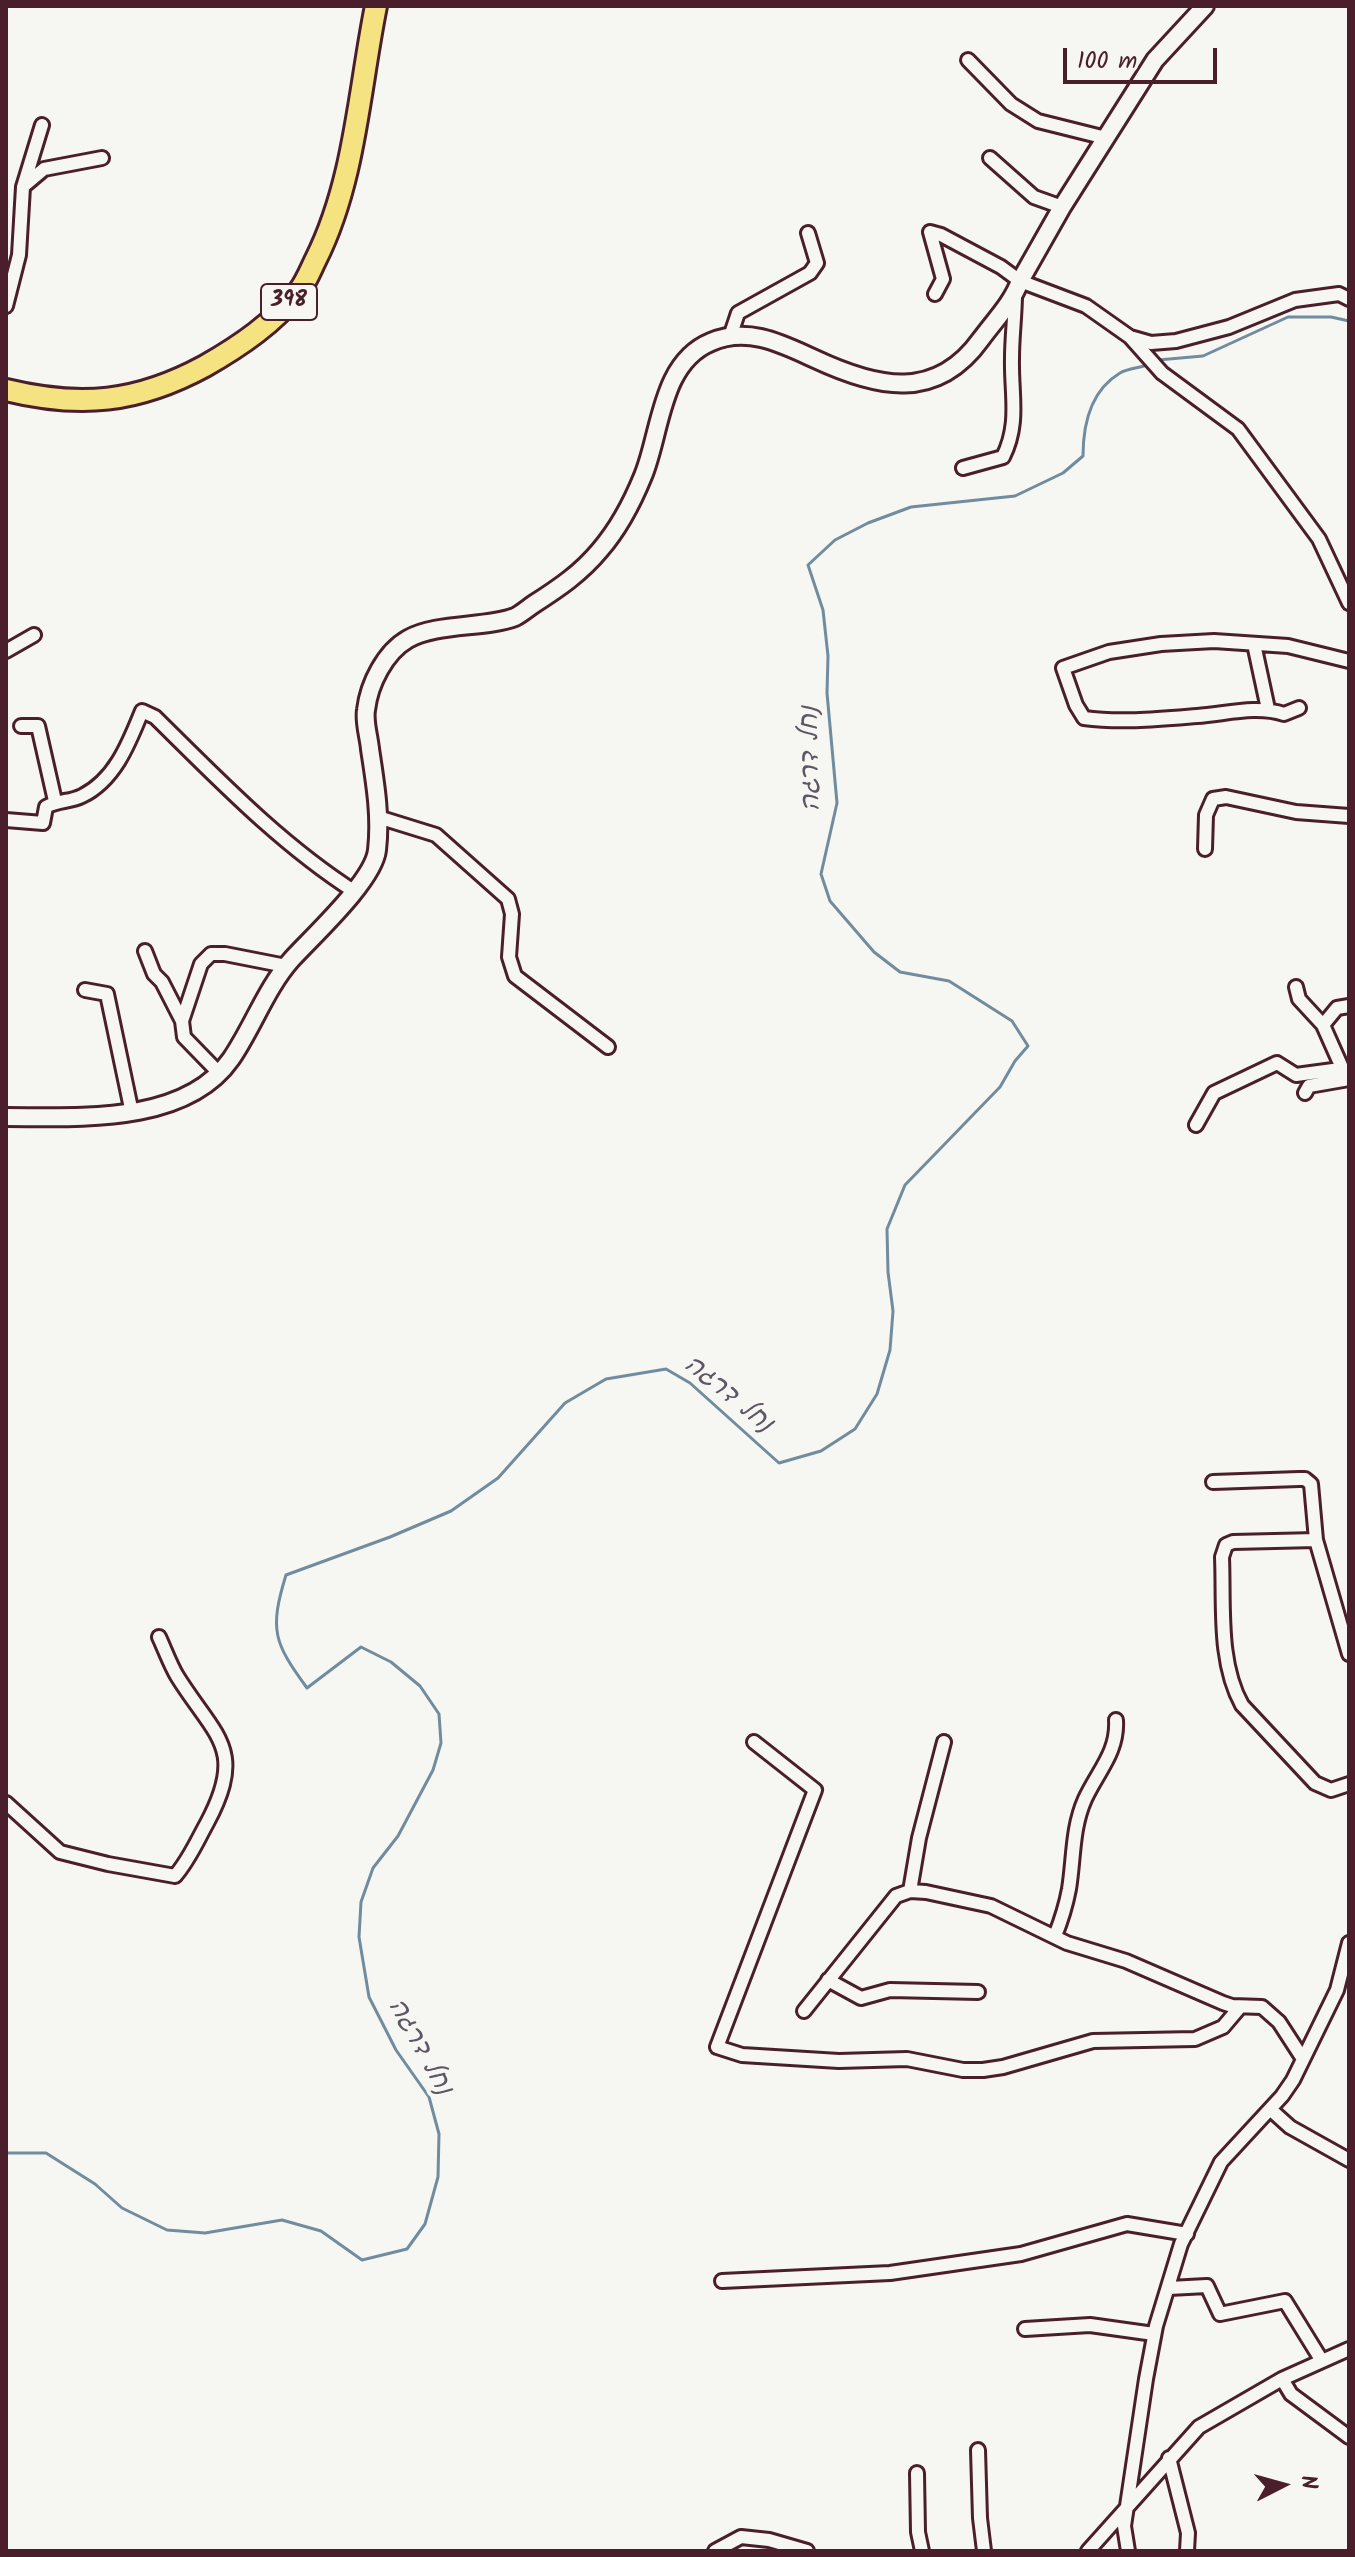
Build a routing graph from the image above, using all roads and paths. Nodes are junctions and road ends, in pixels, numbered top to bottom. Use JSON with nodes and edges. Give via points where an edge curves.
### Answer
{"nodes":[{"id":1,"x":376,"y":6,"type":"edge"},
{"id":2,"x":1205,"y":6,"type":"edge"},
{"id":3,"x":968,"y":60,"type":"dead end"},
{"id":4,"x":42,"y":125,"type":"dead end"},
{"id":5,"x":1106,"y":138,"type":"junction"},
{"id":6,"x":102,"y":158,"type":"dead end"},
{"id":7,"x":990,"y":158,"type":"dead end"},
{"id":8,"x":23,"y":187,"type":"junction"},
{"id":9,"x":1062,"y":207,"type":"junction"},
{"id":10,"x":808,"y":233,"type":"dead end"},
{"id":11,"x":1017,"y":287,"type":"junction"},
{"id":12,"x":935,"y":294,"type":"dead end"},
{"id":13,"x":1349,"y":299,"type":"edge"},
{"id":14,"x":6,"y":306,"type":"edge"},
{"id":15,"x":730,"y":337,"type":"junction"},
{"id":16,"x":1130,"y":337,"type":"junction"},
{"id":17,"x":6,"y":390,"type":"edge"},
{"id":18,"x":963,"y":468,"type":"dead end"},
{"id":19,"x":1349,"y":603,"type":"edge"},
{"id":20,"x":34,"y":635,"type":"dead end"},
{"id":21,"x":1254,"y":644,"type":"junction"},
{"id":22,"x":6,"y":651,"type":"edge"},
{"id":23,"x":1349,"y":661,"type":"edge"},
{"id":24,"x":1299,"y":708,"type":"dead end"},
{"id":25,"x":1268,"y":709,"type":"junction"},
{"id":26,"x":21,"y":726,"type":"dead end"},
{"id":27,"x":55,"y":801,"type":"junction"},
{"id":28,"x":1349,"y":816,"type":"edge"},
{"id":29,"x":378,"y":817,"type":"junction"},
{"id":30,"x":6,"y":820,"type":"edge"},
{"id":31,"x":1205,"y":849,"type":"dead end"},
{"id":32,"x":355,"y":892,"type":"junction"},
{"id":33,"x":145,"y":951,"type":"dead end"},
{"id":34,"x":286,"y":966,"type":"junction"},
{"id":35,"x":1296,"y":987,"type":"dead end"},
{"id":36,"x":85,"y":990,"type":"dead end"},
{"id":37,"x":1349,"y":1006,"type":"edge"},
{"id":38,"x":182,"y":1021,"type":"junction"},
{"id":39,"x":1323,"y":1025,"type":"junction"},
{"id":40,"x":608,"y":1047,"type":"dead end"},
{"id":41,"x":219,"y":1073,"type":"junction"},
{"id":42,"x":1347,"y":1073,"type":"edge"},
{"id":43,"x":1305,"y":1093,"type":"dead end"},
{"id":44,"x":132,"y":1113,"type":"junction"},
{"id":45,"x":6,"y":1117,"type":"edge"},
{"id":46,"x":1196,"y":1125,"type":"dead end"},
{"id":47,"x":1213,"y":1482,"type":"dead end"},
{"id":48,"x":1316,"y":1540,"type":"junction"},
{"id":49,"x":159,"y":1637,"type":"dead end"},
{"id":50,"x":1349,"y":1654,"type":"edge"},
{"id":51,"x":1116,"y":1720,"type":"dead end"},
{"id":52,"x":754,"y":1742,"type":"dead end"},
{"id":53,"x":944,"y":1742,"type":"dead end"},
{"id":54,"x":1349,"y":1784,"type":"edge"},
{"id":55,"x":6,"y":1803,"type":"edge"},
{"id":56,"x":910,"y":1891,"type":"junction"},
{"id":57,"x":1055,"y":1936,"type":"junction"},
{"id":58,"x":1349,"y":1943,"type":"edge"},
{"id":59,"x":828,"y":1980,"type":"junction"},
{"id":60,"x":978,"y":1992,"type":"dead end"},
{"id":61,"x":1240,"y":2007,"type":"junction"},
{"id":62,"x":804,"y":2011,"type":"dead end"},
{"id":63,"x":1303,"y":2059,"type":"junction"},
{"id":64,"x":1270,"y":2109,"type":"junction"},
{"id":65,"x":1349,"y":2160,"type":"edge"},
{"id":66,"x":1187,"y":2234,"type":"junction"},
{"id":67,"x":722,"y":2281,"type":"dead end"},
{"id":68,"x":1169,"y":2288,"type":"junction"},
{"id":69,"x":1025,"y":2329,"type":"dead end"},
{"id":70,"x":1154,"y":2334,"type":"junction"},
{"id":71,"x":1349,"y":2349,"type":"edge"},
{"id":72,"x":1322,"y":2361,"type":"junction"},
{"id":73,"x":1282,"y":2379,"type":"junction"},
{"id":74,"x":1349,"y":2437,"type":"edge"},
{"id":75,"x":978,"y":2450,"type":"dead end"},
{"id":76,"x":1169,"y":2458,"type":"junction"},
{"id":77,"x":917,"y":2473,"type":"dead end"},
{"id":78,"x":1127,"y":2506,"type":"junction"},
{"id":79,"x":715,"y":2551,"type":"edge"},
{"id":80,"x":807,"y":2551,"type":"edge"},
{"id":81,"x":922,"y":2551,"type":"edge"},
{"id":82,"x":984,"y":2551,"type":"edge"},
{"id":83,"x":1088,"y":2551,"type":"edge"},
{"id":84,"x":1128,"y":2551,"type":"edge"},
{"id":85,"x":1187,"y":2551,"type":"edge"}],
"edges":[{"from":1,"to":17,"type":"main road","number":"398","via":[[341,193],[301,289],[279,312],[234,349],[185,377],[144,392],[96,402],[46,400]]},
{"from":2,"to":5,"type":"street","via":[[1155,60]]},
{"from":3,"to":5,"type":"street","via":[[1011,104],[1038,121]]},
{"from":4,"to":8,"type":"street"},
{"from":5,"to":9,"type":"street"},
{"from":6,"to":8,"type":"street","via":[[44,169]]},
{"from":7,"to":9,"type":"street","via":[[1034,197]]},
{"from":8,"to":14,"type":"street","via":[[19,255]]},
{"from":9,"to":11,"type":"street"},
{"from":10,"to":15,"type":"street","via":[[817,263],[810,273],[738,313]]},
{"from":11,"to":12,"type":"street","via":[[989,260],[930,232],[943,279]]},
{"from":11,"to":15,"type":"street","via":[[970,354],[953,370],[917,383],[875,382],[779,342]]},
{"from":11,"to":16,"type":"street","via":[[1086,306]]},
{"from":11,"to":18,"type":"street","via":[[1012,439],[1003,457]]},
{"from":13,"to":16,"type":"street","via":[[1339,294],[1295,300],[1229,327],[1176,341],[1151,343]]},
{"from":15,"to":29,"type":"street","via":[[694,352],[678,370],[645,473],[623,521],[576,576],[515,617],[409,638],[382,661],[366,711]]},
{"from":16,"to":19,"type":"street","via":[[1162,373],[1238,429],[1319,539]]},
{"from":20,"to":22,"type":"street"},
{"from":21,"to":23,"type":"street","via":[[1288,646]]},
{"from":21,"to":25,"type":"street"},
{"from":21,"to":25,"type":"street","via":[[1161,644],[1109,652],[1063,668],[1084,718]]},
{"from":24,"to":25,"type":"street","via":[[1284,714]]},
{"from":26,"to":27,"type":"street","via":[[38,726]]},
{"from":27,"to":30,"type":"street","via":[[46,807],[43,823]]},
{"from":27,"to":32,"type":"street","via":[[96,789],[126,751],[142,711],[155,717],[257,817]]},
{"from":28,"to":31,"type":"street","via":[[1213,799],[1206,815]]},
{"from":29,"to":32,"type":"street","via":[[377,854]]},
{"from":29,"to":40,"type":"street","via":[[436,835],[508,899],[509,957],[515,976]]},
{"from":32,"to":34,"type":"street"},
{"from":33,"to":38,"type":"street"},
{"from":34,"to":38,"type":"street","via":[[211,954],[201,964]]},
{"from":34,"to":41,"type":"street"},
{"from":35,"to":39,"type":"street","via":[[1299,999]]},
{"from":36,"to":44,"type":"street","via":[[107,994]]},
{"from":37,"to":39,"type":"street","via":[[1337,1008]]},
{"from":38,"to":41,"type":"street","via":[[184,1037]]},
{"from":39,"to":42,"type":"street"},
{"from":41,"to":44,"type":"street","via":[[192,1093]]},
{"from":42,"to":43,"type":"street","via":[[1309,1086]]},
{"from":42,"to":46,"type":"street","via":[[1296,1075],[1277,1063],[1214,1093]]},
{"from":44,"to":45,"type":"street"},
{"from":47,"to":48,"type":"street","via":[[1305,1479],[1311,1484]]},
{"from":48,"to":50,"type":"street"},
{"from":48,"to":54,"type":"street","via":[[1226,1545],[1222,1557],[1227,1658],[1242,1705],[1304,1772],[1323,1788]]},
{"from":49,"to":55,"type":"street","via":[[176,1674],[218,1732],[226,1763],[223,1793],[175,1876],[60,1852]]},
{"from":51,"to":57,"type":"street","via":[[1112,1751],[1080,1814],[1069,1888]]},
{"from":52,"to":61,"type":"street","via":[[815,1790],[717,2047],[742,2055],[907,2059],[983,2070],[1093,2041],[1195,2039],[1223,2027]]},
{"from":53,"to":56,"type":"street"},
{"from":56,"to":57,"type":"street","via":[[991,1906]]},
{"from":56,"to":59,"type":"street","via":[[896,1896]]},
{"from":57,"to":61,"type":"street"},
{"from":58,"to":63,"type":"street","via":[[1337,1990]]},
{"from":59,"to":60,"type":"street","via":[[861,1998],[890,1990]]},
{"from":59,"to":62,"type":"street"},
{"from":61,"to":63,"type":"street","via":[[1254,2005],[1271,2013]]},
{"from":63,"to":64,"type":"street"},
{"from":64,"to":65,"type":"street","via":[[1290,2127]]},
{"from":64,"to":66,"type":"street","via":[[1221,2162]]},
{"from":66,"to":67,"type":"street","via":[[1127,2224],[1021,2254],[890,2273]]},
{"from":66,"to":68,"type":"street"},
{"from":68,"to":70,"type":"street"},
{"from":68,"to":72,"type":"street","via":[[1207,2286],[1220,2314],[1285,2301]]},
{"from":69,"to":70,"type":"street","via":[[1090,2325]]},
{"from":70,"to":78,"type":"street"},
{"from":71,"to":72,"type":"street"},
{"from":72,"to":73,"type":"street"},
{"from":73,"to":74,"type":"street","via":[[1291,2394]]},
{"from":73,"to":76,"type":"street","via":[[1199,2427]]},
{"from":75,"to":82,"type":"street"},
{"from":76,"to":78,"type":"street"},
{"from":76,"to":85,"type":"street","via":[[1188,2533]]},
{"from":77,"to":81,"type":"street"},
{"from":78,"to":83,"type":"street"},
{"from":78,"to":84,"type":"street"},
{"from":79,"to":80,"type":"street","via":[[741,2537]]}]}
